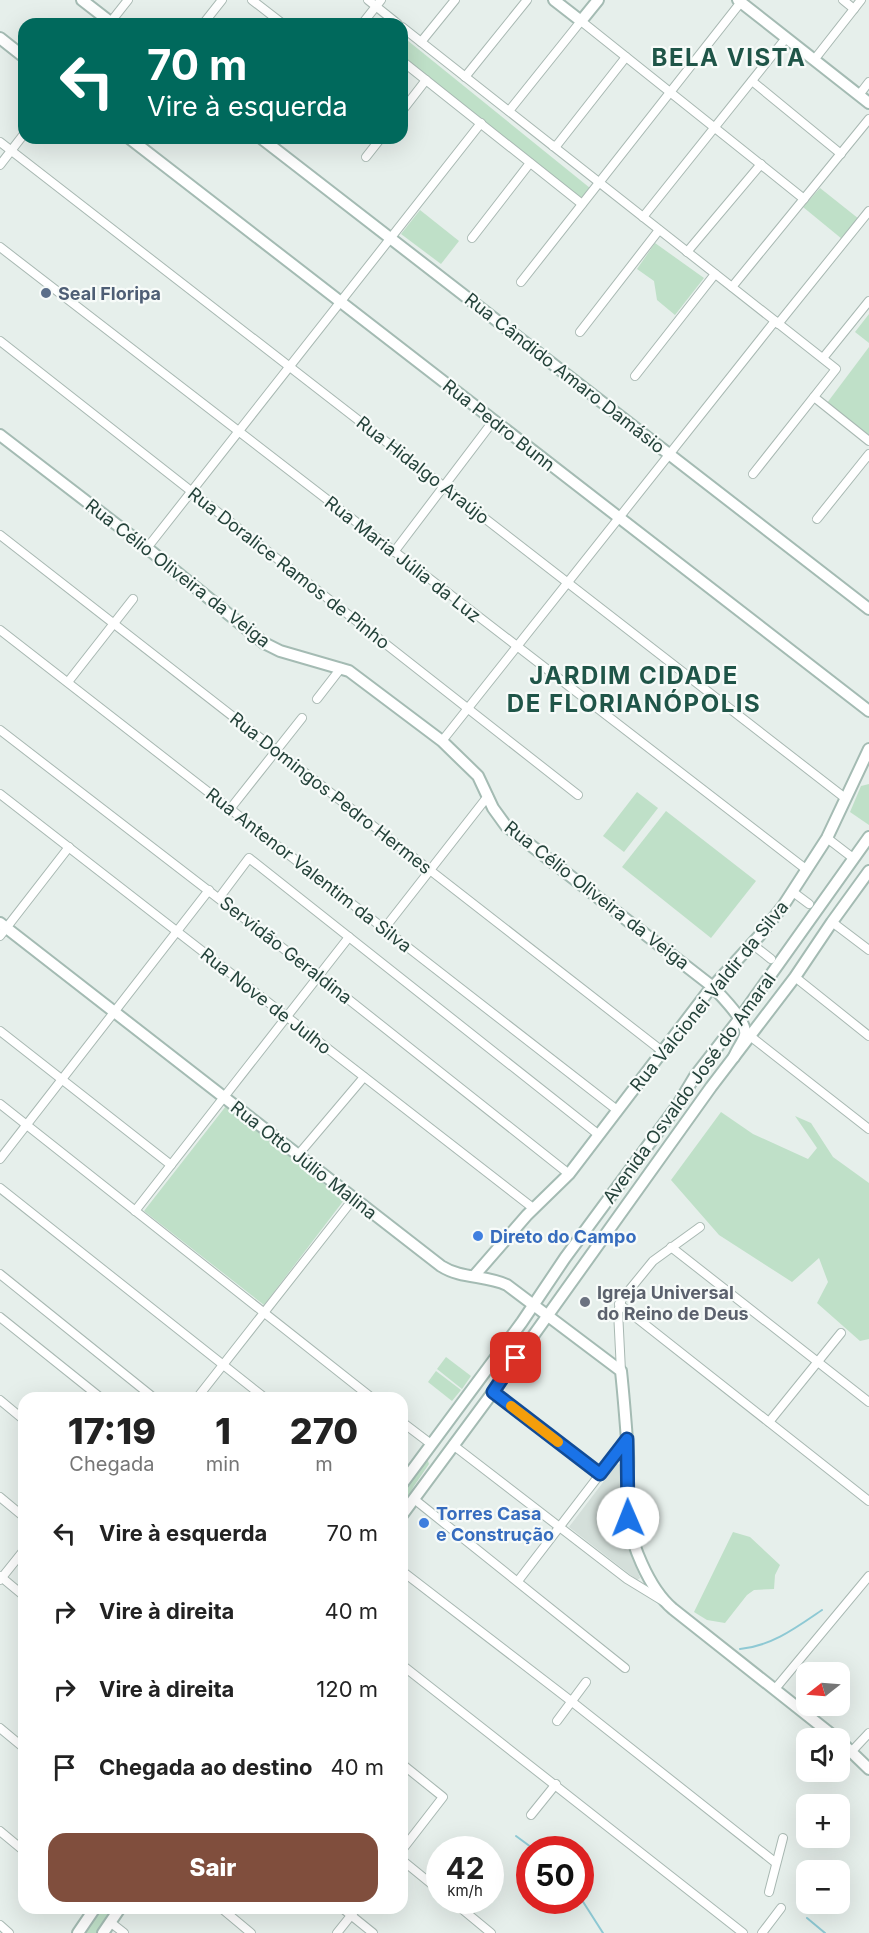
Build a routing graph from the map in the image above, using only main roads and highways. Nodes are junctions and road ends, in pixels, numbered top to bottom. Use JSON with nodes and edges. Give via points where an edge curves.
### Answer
{"nodes":[{"id":1,"x":82,"y":0,"type":"edge"},
{"id":2,"x":554,"y":0,"type":"edge"},
{"id":3,"x":598,"y":0,"type":"edge"},
{"id":4,"x":740,"y":1,"type":"edge"},
{"id":5,"x":105,"y":18,"type":"edge"},
{"id":6,"x":0,"y":38,"type":"edge"},
{"id":7,"x":18,"y":52,"type":"edge"},
{"id":8,"x":869,"y":103,"type":"edge"},
{"id":9,"x":137,"y":144,"type":"edge"},
{"id":10,"x":269,"y":144,"type":"edge"},
{"id":11,"x":0,"y":435,"type":"edge"},
{"id":12,"x":869,"y":609,"type":"edge"},
{"id":13,"x":869,"y":711,"type":"edge"},
{"id":14,"x":869,"y":749,"type":"edge"},
{"id":15,"x":869,"y":837,"type":"edge"},
{"id":16,"x":869,"y":871,"type":"edge"},
{"id":17,"x":2,"y":929,"type":"edge"},
{"id":18,"x":796,"y":940,"type":"junction"},
{"id":19,"x":795,"y":978,"type":"junction"},
{"id":20,"x":713,"y":987,"type":"junction"},
{"id":21,"x":740,"y":1018,"type":"junction"},
{"id":22,"x":734,"y":1057,"type":"junction"},
{"id":23,"x":677,"y":1106,"type":"junction"},
{"id":24,"x":669,"y":1147,"type":"junction"},
{"id":25,"x":474,"y":1276,"type":"junction"},
{"id":26,"x":534,"y":1304,"type":"junction"},
{"id":27,"x":549,"y":1314,"type":"junction"},
{"id":28,"x":431,"y":1444,"type":"junction"},
{"id":29,"x":408,"y":1476,"type":"edge"},
{"id":30,"x":414,"y":1499,"type":"junction"},
{"id":31,"x":408,"y":1507,"type":"edge"},
{"id":32,"x":824,"y":1728,"type":"edge"},
{"id":33,"x":850,"y":1749,"type":"edge"},
{"id":34,"x":869,"y":1768,"type":"edge"},
{"id":35,"x":90,"y":1914,"type":"edge"},
{"id":36,"x":116,"y":1914,"type":"edge"},
{"id":37,"x":78,"y":1933,"type":"edge"},
{"id":38,"x":104,"y":1933,"type":"edge"}],
"edges":[{"from":1,"to":5,"type":"main road"},
{"from":2,"to":3,"type":"main road","via":[[581,21]]},
{"from":4,"to":8,"type":"main road"},
{"from":6,"to":7,"type":"main road"},
{"from":9,"to":13,"type":"main road","name":"Rua Pedro Bunn"},
{"from":10,"to":12,"type":"main road","name":"Rua Cândido Amaro Damásio"},
{"from":11,"to":20,"type":"main road","name":"Rua Célio Oliveira da Veiga","via":[[271,647],[356,676],[442,741],[478,776],[506,826]]},
{"from":14,"to":20,"type":"main road","name":"Rua Valcionei Valdir da Silva","via":[[827,838],[793,892]]},
{"from":15,"to":18,"type":"main road","name":"Avenida Osvaldo José do Amaral"},
{"from":16,"to":19,"type":"main road","name":"Avenida Osvaldo José do Amaral"},
{"from":17,"to":25,"type":"main road","name":"Rua Otto Júlio Malina","via":[[441,1266]]},
{"from":18,"to":19,"type":"main road","via":[[807,936],[812,944]]},
{"from":18,"to":21,"type":"main road","name":"Avenida Osvaldo José do Amaral"},
{"from":19,"to":22,"type":"main road","name":"Avenida Osvaldo José do Amaral"},
{"from":20,"to":21,"type":"main road","name":"Rua Célio Oliveira da Veiga"},
{"from":20,"to":25,"type":"main road","name":"Rua Valcionei Valdir da Silva","via":[[569,1174],[533,1208]]},
{"from":21,"to":22,"type":"main road","via":[[745,1035]]},
{"from":21,"to":23,"type":"main road","name":"Avenida Osvaldo José do Amaral"},
{"from":22,"to":24,"type":"main road","name":"Avenida Osvaldo José do Amaral"},
{"from":23,"to":24,"type":"main road","via":[[657,1143]]},
{"from":23,"to":26,"type":"main road","name":"Avenida Osvaldo José do Amaral"},
{"from":24,"to":27,"type":"main road","name":"Avenida Osvaldo José do Amaral"},
{"from":25,"to":26,"type":"main road","name":"Rua Otto Júlio Malina","via":[[497,1280]]},
{"from":26,"to":27,"type":"main road","name":"Rua Otto Júlio Malina"},
{"from":26,"to":28,"type":"main road","name":"Avenida Osvaldo José do Amaral"},
{"from":27,"to":30,"type":"main road","name":"Avenida Osvaldo José do Amaral"},
{"from":27,"to":32,"type":"main road","name":"Rua Otto Júlio Malina","via":[[621,1371],[630,1528],[663,1601]]},
{"from":28,"to":29,"type":"main road","name":"Avenida Osvaldo José do Amaral"},
{"from":28,"to":30,"type":"main road","via":[[438,1458]]},
{"from":30,"to":31,"type":"main road","name":"Avenida Osvaldo José do Amaral"},
{"from":33,"to":34,"type":"main road"},
{"from":35,"to":37,"type":"main road"},
{"from":36,"to":38,"type":"main road"}]}
